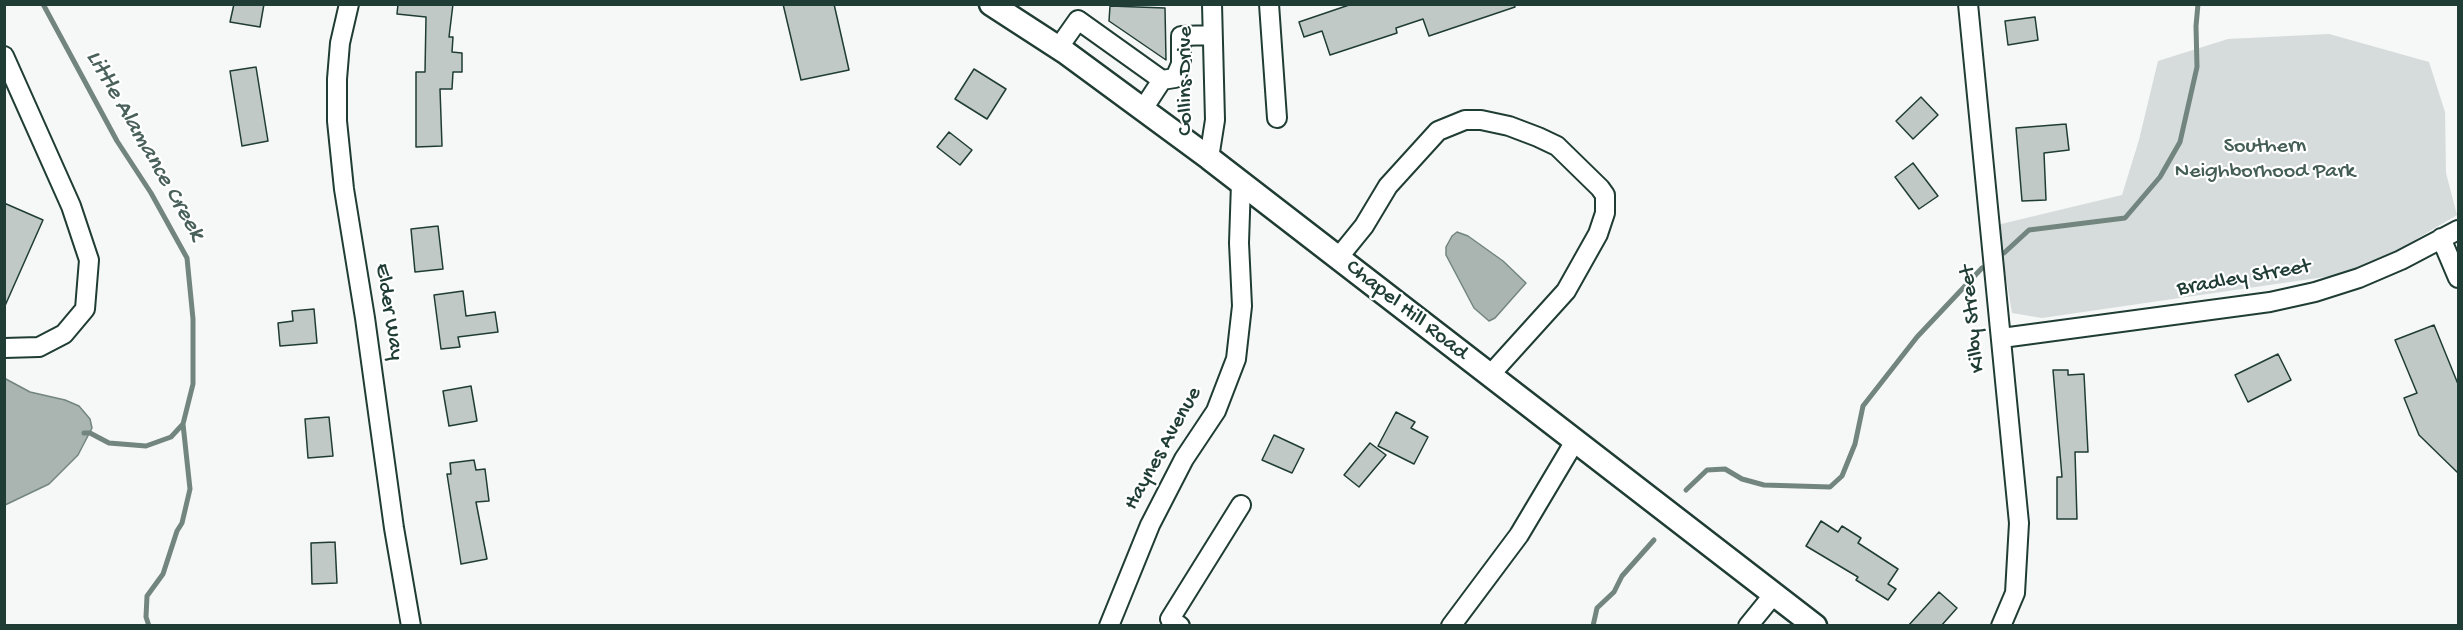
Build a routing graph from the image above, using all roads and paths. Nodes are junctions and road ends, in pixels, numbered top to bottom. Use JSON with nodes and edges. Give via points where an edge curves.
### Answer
{"nodes":[{"id":1,"x":349,"y":4,"type":"edge"},
{"id":2,"x":991,"y":4,"type":"edge"},
{"id":3,"x":1212,"y":4,"type":"edge"},
{"id":4,"x":1269,"y":4,"type":"edge"},
{"id":5,"x":1968,"y":4,"type":"edge"},
{"id":6,"x":1212,"y":35,"type":"junction"},
{"id":7,"x":1059,"y":47,"type":"junction"},
{"id":8,"x":4,"y":56,"type":"edge"},
{"id":9,"x":1162,"y":80,"type":"junction"},
{"id":10,"x":1143,"y":109,"type":"junction"},
{"id":11,"x":1277,"y":118,"type":"dead end"},
{"id":12,"x":1209,"y":158,"type":"junction"},
{"id":13,"x":1241,"y":183,"type":"junction"},
{"id":14,"x":2458,"y":230,"type":"edge"},
{"id":15,"x":2441,"y":238,"type":"junction"},
{"id":16,"x":1338,"y":258,"type":"junction"},
{"id":17,"x":2458,"y":278,"type":"edge"},
{"id":18,"x":2002,"y":338,"type":"junction"},
{"id":19,"x":4,"y":348,"type":"edge"},
{"id":20,"x":1490,"y":375,"type":"junction"},
{"id":21,"x":1575,"y":441,"type":"junction"},
{"id":22,"x":1241,"y":505,"type":"dead end"},
{"id":23,"x":1774,"y":594,"type":"junction"},
{"id":24,"x":411,"y":626,"type":"edge"},
{"id":25,"x":1109,"y":626,"type":"edge"},
{"id":26,"x":1180,"y":626,"type":"edge"},
{"id":27,"x":1451,"y":626,"type":"edge"},
{"id":28,"x":1748,"y":626,"type":"edge"},
{"id":29,"x":1815,"y":626,"type":"edge"},
{"id":30,"x":2001,"y":626,"type":"edge"}],
"edges":[{"from":1,"to":24,"type":"street","name":"Elder Way","via":[[340,43],[337,121]]},
{"from":2,"to":7,"type":"main road","name":"Chapel Hill Road"},
{"from":3,"to":6,"type":"street","name":"Collins Drive"},
{"from":4,"to":11,"type":"street"},
{"from":5,"to":18,"type":"street","name":"Kilby Street"},
{"from":6,"to":9,"type":"street","via":[[1181,36],[1181,64],[1175,78]]},
{"from":6,"to":12,"type":"street","name":"Collins Drive","via":[[1215,120]]},
{"from":7,"to":9,"type":"street","via":[[1078,20]]},
{"from":7,"to":10,"type":"main road","name":"Chapel Hill Road"},
{"from":8,"to":19,"type":"street","via":[[70,206],[89,260],[85,309],[64,334],[39,347]]},
{"from":9,"to":10,"type":"street"},
{"from":10,"to":12,"type":"main road","name":"Chapel Hill Road"},
{"from":12,"to":13,"type":"main road","name":"Chapel Hill Road"},
{"from":13,"to":16,"type":"main road","name":"Chapel Hill Road"},
{"from":13,"to":25,"type":"street","name":"Haynes Avenue","via":[[1242,306],[1236,358],[1216,411],[1184,459],[1149,525]]},
{"from":14,"to":15,"type":"street","name":"Bradley Street"},
{"from":15,"to":17,"type":"street"},
{"from":15,"to":18,"type":"street","name":"Bradley Street","via":[[2359,278],[2304,295]]},
{"from":16,"to":20,"type":"main road","name":"Chapel Hill Road"},
{"from":16,"to":20,"type":"street","via":[[1364,226],[1388,186],[1438,130],[1465,120],[1481,120],[1509,126],[1557,146],[1600,188],[1605,195],[1605,213],[1598,234],[1566,291]]},
{"from":18,"to":30,"type":"street","name":"Kilby Street","via":[[2019,523],[2015,593]]},
{"from":20,"to":21,"type":"main road","name":"Chapel Hill Road"},
{"from":21,"to":23,"type":"main road","name":"Chapel Hill Road"},
{"from":21,"to":27,"type":"street","via":[[1518,535]]},
{"from":22,"to":26,"type":"street","via":[[1170,619]]},
{"from":23,"to":28,"type":"street"},
{"from":23,"to":29,"type":"main road","name":"Chapel Hill Road"}]}
